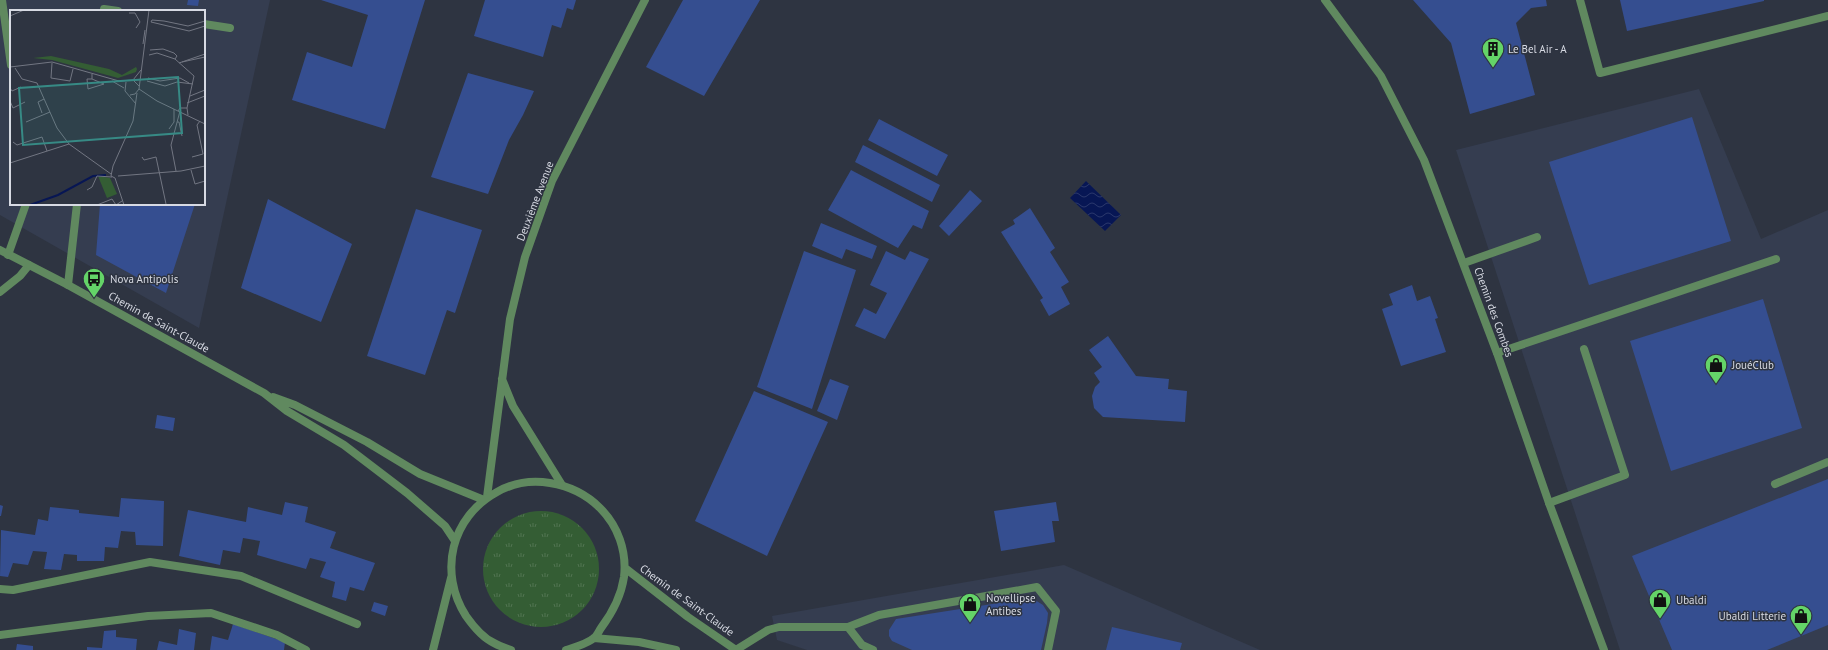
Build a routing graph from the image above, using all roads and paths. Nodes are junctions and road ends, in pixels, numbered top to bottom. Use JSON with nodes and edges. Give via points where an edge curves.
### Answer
{"nodes":[{"id":1,"x":2,"y":0,"type":"edge"},
{"id":2,"x":106,"y":0,"type":"edge"},
{"id":3,"x":644,"y":0,"type":"edge"},
{"id":4,"x":1325,"y":0,"type":"edge"},
{"id":5,"x":1580,"y":0,"type":"edge"},
{"id":6,"x":103,"y":10,"type":"edge"},
{"id":7,"x":1828,"y":16,"type":"edge"},
{"id":8,"x":205,"y":24,"type":"edge"},
{"id":9,"x":230,"y":28,"type":"dead end"},
{"id":10,"x":10,"y":58,"type":"edge"},
{"id":11,"x":26,"y":205,"type":"edge"},
{"id":12,"x":77,"y":205,"type":"edge"},
{"id":13,"x":1537,"y":237,"type":"dead end"},
{"id":14,"x":0,"y":250,"type":"edge"},
{"id":15,"x":8,"y":255,"type":"junction"},
{"id":16,"x":1776,"y":259,"type":"dead end"},
{"id":17,"x":1464,"y":263,"type":"junction"},
{"id":18,"x":29,"y":265,"type":"junction"},
{"id":19,"x":68,"y":285,"type":"junction"},
{"id":20,"x":0,"y":292,"type":"edge"},
{"id":21,"x":1584,"y":349,"type":"dead end"},
{"id":22,"x":1497,"y":353,"type":"junction"},
{"id":23,"x":501,"y":378,"type":"junction"},
{"id":24,"x":264,"y":393,"type":"junction"},
{"id":25,"x":1828,"y":462,"type":"edge"},
{"id":26,"x":1775,"y":484,"type":"dead end"},
{"id":27,"x":562,"y":485,"type":"junction"},
{"id":28,"x":485,"y":499,"type":"junction"},
{"id":29,"x":1549,"y":503,"type":"junction"},
{"id":30,"x":455,"y":541,"type":"junction"},
{"id":31,"x":625,"y":568,"type":"junction"},
{"id":32,"x":451,"y":578,"type":"junction"},
{"id":33,"x":0,"y":589,"type":"edge"},
{"id":34,"x":357,"y":624,"type":"dead end"},
{"id":35,"x":848,"y":627,"type":"junction"},
{"id":36,"x":0,"y":635,"type":"edge"},
{"id":37,"x":594,"y":638,"type":"junction"},
{"id":38,"x":306,"y":650,"type":"edge"},
{"id":39,"x":433,"y":650,"type":"edge"},
{"id":40,"x":511,"y":650,"type":"edge"},
{"id":41,"x":566,"y":650,"type":"edge"},
{"id":42,"x":676,"y":650,"type":"edge"},
{"id":43,"x":736,"y":650,"type":"edge"},
{"id":44,"x":873,"y":650,"type":"edge"},
{"id":45,"x":1048,"y":650,"type":"edge"},
{"id":46,"x":1604,"y":650,"type":"edge"}],
"edges":[{"from":1,"to":10,"type":"street"},
{"from":2,"to":6,"type":"street"},
{"from":3,"to":23,"type":"street","name":"Deuxième Avenue","via":[[552,181],[525,257],[510,319]]},
{"from":4,"to":17,"type":"street","name":"Chemin des Combes","via":[[1381,76],[1424,160]]},
{"from":5,"to":7,"type":"street","via":[[1600,73]]},
{"from":8,"to":9,"type":"street"},
{"from":11,"to":15,"type":"street"},
{"from":12,"to":19,"type":"street"},
{"from":13,"to":17,"type":"street"},
{"from":14,"to":15,"type":"street","name":"Chemin de Saint-Claude"},
{"from":15,"to":18,"type":"street","name":"Chemin de Saint-Claude"},
{"from":16,"to":22,"type":"street"},
{"from":17,"to":22,"type":"street","name":"Chemin des Combes"},
{"from":18,"to":19,"type":"street","name":"Chemin de Saint-Claude"},
{"from":18,"to":20,"type":"street"},
{"from":19,"to":24,"type":"street","name":"Chemin de Saint-Claude"},
{"from":21,"to":29,"type":"street","via":[[1625,475]]},
{"from":22,"to":29,"type":"street","name":"Chemin des Combes"},
{"from":23,"to":27,"type":"street","via":[[513,406]]},
{"from":23,"to":28,"type":"street","name":"Deuxième Avenue"},
{"from":24,"to":28,"type":"street","name":"Chemin de Saint-Claude","via":[[295,405],[367,442],[420,474]]},
{"from":24,"to":30,"type":"street","name":"Chemin de Saint-Claude","via":[[287,411],[344,445],[407,493],[445,526]]},
{"from":25,"to":26,"type":"street"},
{"from":27,"to":28,"type":"street","via":[[542,481],[523,482],[504,488]]},
{"from":27,"to":31,"type":"street","via":[[579,491],[607,516],[617,532],[623,549]]},
{"from":28,"to":30,"type":"street","via":[[466,518]]},
{"from":29,"to":46,"type":"street","name":"Chemin des Combes"},
{"from":30,"to":32,"type":"street","via":[[451,559]]},
{"from":31,"to":37,"type":"street","via":[[622,591],[614,612]]},
{"from":31,"to":43,"type":"street","name":"Chemin de Saint-Claude"},
{"from":32,"to":39,"type":"street"},
{"from":32,"to":40,"type":"street","via":[[458,603],[472,626],[493,643]]},
{"from":33,"to":34,"type":"street","via":[[13,590],[150,562],[241,576]]},
{"from":35,"to":43,"type":"street","via":[[768,630]]},
{"from":35,"to":44,"type":"street","via":[[862,645]]},
{"from":35,"to":45,"type":"street","via":[[879,614],[1037,587],[1056,611]]},
{"from":36,"to":38,"type":"street","via":[[148,616],[211,613],[277,635]]},
{"from":37,"to":41,"type":"street"},
{"from":37,"to":42,"type":"street","via":[[639,642]]}]}
